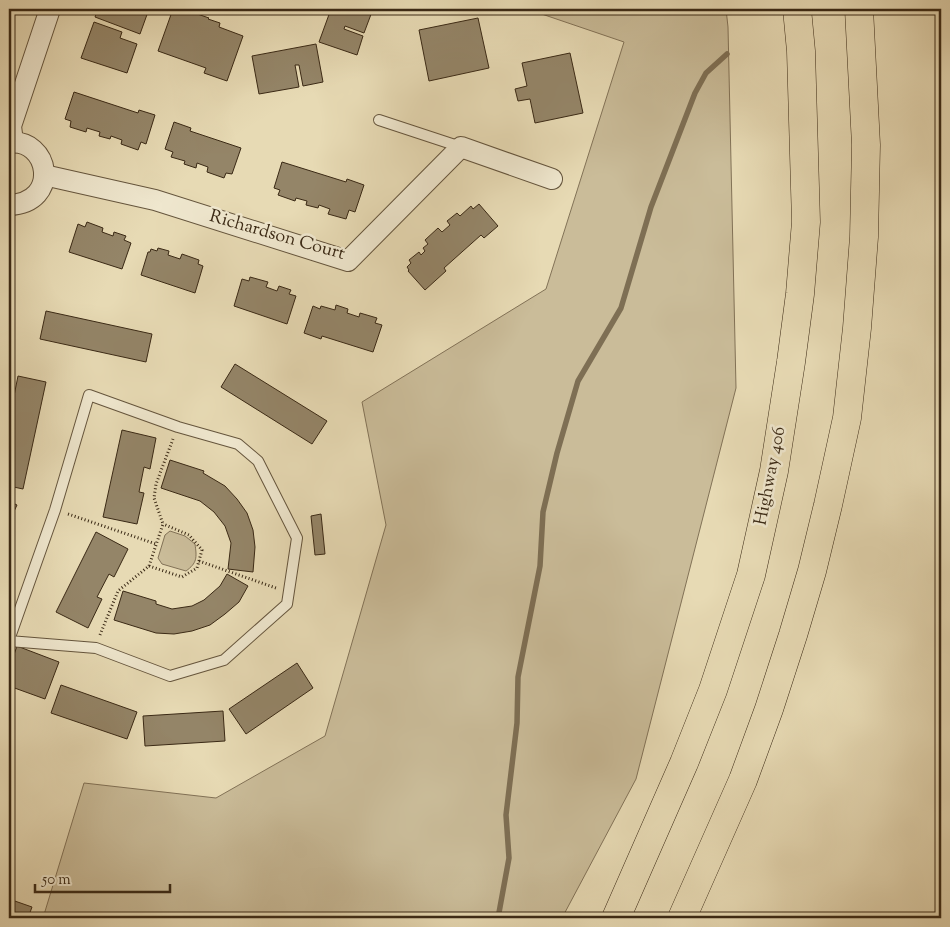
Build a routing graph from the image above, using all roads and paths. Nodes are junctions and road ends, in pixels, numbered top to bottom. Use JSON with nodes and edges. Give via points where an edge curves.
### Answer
{"nodes":[{"id":1,"x":50,"y":9,"type":"edge"},
{"id":2,"x":797,"y":9,"type":"edge"},
{"id":3,"x":859,"y":9,"type":"edge"},
{"id":4,"x":379,"y":120,"type":"dead end"},
{"id":5,"x":11,"y":142,"type":"edge"},
{"id":6,"x":461,"y":147,"type":"junction"},
{"id":7,"x":44,"y":175,"type":"junction"},
{"id":8,"x":552,"y":179,"type":"dead end"},
{"id":9,"x":9,"y":205,"type":"edge"},
{"id":10,"x":178,"y":427,"type":"junction"},
{"id":11,"x":55,"y":510,"type":"junction"},
{"id":12,"x":163,"y":524,"type":"junction"},
{"id":13,"x":156,"y":544,"type":"junction"},
{"id":14,"x":199,"y":561,"type":"junction"},
{"id":15,"x":149,"y":566,"type":"junction"},
{"id":16,"x":289,"y":592,"type":"junction"},
{"id":17,"x":9,"y":641,"type":"edge"},
{"id":18,"x":96,"y":648,"type":"junction"},
{"id":19,"x":616,"y":918,"type":"edge"},
{"id":20,"x":682,"y":918,"type":"edge"}],
"edges":[{"from":1,"to":5,"type":"street","via":[[11,126]]},
{"from":2,"to":19,"type":"highway","name":"Highway 406","via":[[806,222],[793,352],[774,471],[751,575],[713,690]]},
{"from":3,"to":20,"type":"highway","via":[[866,145],[864,237],[847,418],[812,571],[769,709],[743,780]]},
{"from":4,"to":6,"type":"lane"},
{"from":5,"to":7,"type":"street","via":[[32,148],[39,156]]},
{"from":6,"to":7,"type":"street","name":"Richardson Court","via":[[348,261],[155,200]]},
{"from":6,"to":8,"type":"street"},
{"from":7,"to":9,"type":"street","via":[[37,194],[29,201]]},
{"from":10,"to":11,"type":"lane","via":[[89,395]]},
{"from":10,"to":12,"type":"path","via":[[156,484],[154,498]]},
{"from":10,"to":16,"type":"lane","via":[[238,444],[258,461],[297,538]]},
{"from":11,"to":13,"type":"path"},
{"from":11,"to":17,"type":"lane"},
{"from":12,"to":13,"type":"path"},
{"from":12,"to":14,"type":"path","via":[[189,535],[202,550]]},
{"from":13,"to":15,"type":"path"},
{"from":14,"to":15,"type":"path","via":[[197,568],[182,577]]},
{"from":14,"to":16,"type":"path"},
{"from":15,"to":18,"type":"path","via":[[118,591]]},
{"from":16,"to":18,"type":"lane","via":[[287,604],[224,660],[170,676]]},
{"from":17,"to":18,"type":"lane"}]}
